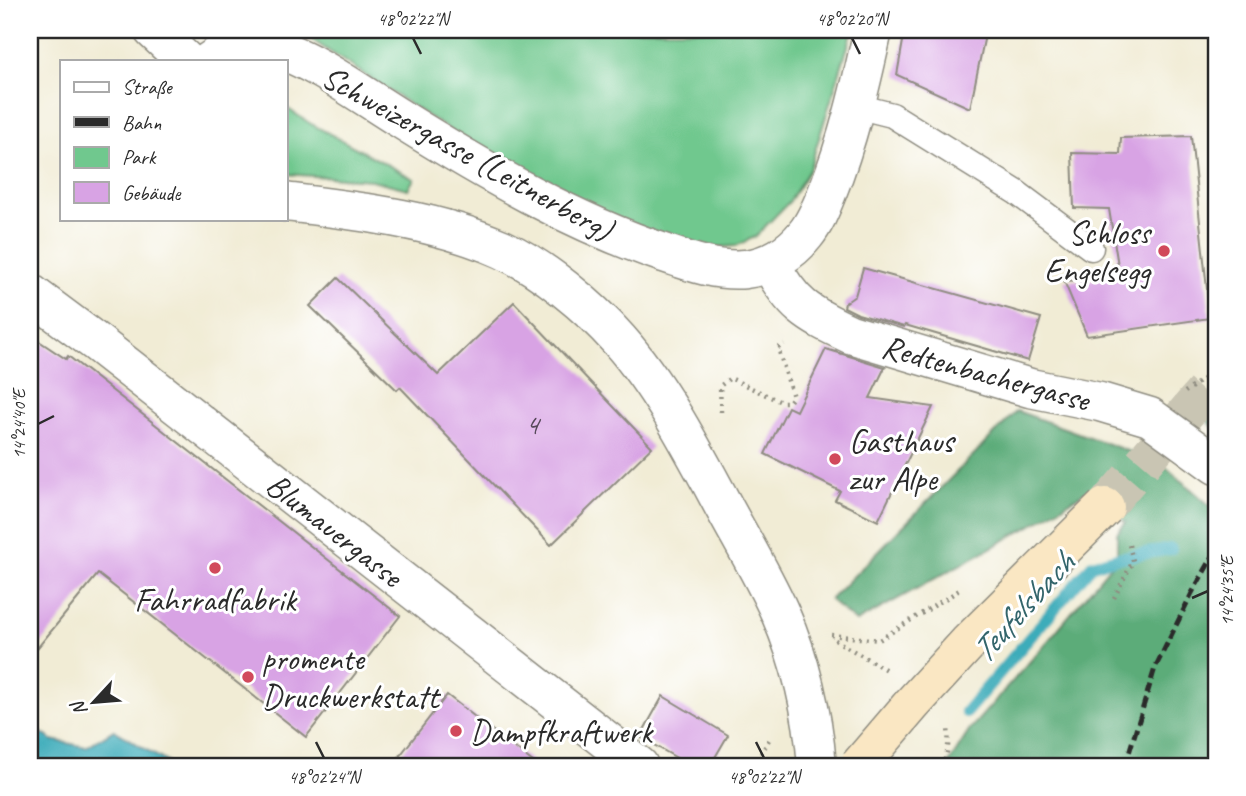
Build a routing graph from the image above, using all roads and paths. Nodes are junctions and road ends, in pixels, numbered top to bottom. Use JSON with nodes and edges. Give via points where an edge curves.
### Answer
{"nodes":[{"id":1,"x":153,"y":30,"type":"edge"},
{"id":2,"x":873,"y":30,"type":"edge"},
{"id":3,"x":185,"y":60,"type":"edge"},
{"id":4,"x":212,"y":60,"type":"edge"},
{"id":5,"x":856,"y":106,"type":"junction"},
{"id":6,"x":287,"y":202,"type":"edge"},
{"id":7,"x":1091,"y":248,"type":"dead end"},
{"id":8,"x":770,"y":262,"type":"junction"},
{"id":9,"x":30,"y":293,"type":"edge"},
{"id":10,"x":796,"y":345,"type":"dead end"},
{"id":11,"x":722,"y":417,"type":"dead end"},
{"id":12,"x":1216,"y":465,"type":"edge"},
{"id":13,"x":1104,"y":507,"type":"tunnel mouth"},
{"id":14,"x":824,"y":634,"type":"dead end"},
{"id":15,"x":895,"y":675,"type":"dead end"},
{"id":16,"x":639,"y":766,"type":"edge"},
{"id":17,"x":817,"y":766,"type":"edge"},
{"id":18,"x":859,"y":766,"type":"edge"}],
"edges":[{"from":1,"to":3,"type":"street"},
{"from":2,"to":5,"type":"street"},
{"from":4,"to":8,"type":"street","name":"Schweizergasse (Leitnerberg)","via":[[235,47],[261,44],[286,51],[449,149],[633,242],[720,268]]},
{"from":5,"to":7,"type":"lane","via":[[892,115],[1016,192]]},
{"from":5,"to":8,"type":"street","via":[[816,218],[804,236]]},
{"from":6,"to":17,"type":"street","name":"Schweizergasse (Leitnerberg)","via":[[408,220],[502,250],[542,272],[619,340],[699,461],[780,613],[809,703]]},
{"from":8,"to":12,"type":"street","name":"Redtenbachergasse","via":[[799,306],[850,334],[1030,388],[1150,417]]},
{"from":9,"to":16,"type":"street","name":"Blumauergasse"},
{"from":10,"to":11,"type":"path","via":[[778,348],[793,397],[789,402],[730,378],[720,386]]},
{"from":13,"to":18,"type":"main road","bridge":true,"via":[[968,643]]},
{"from":14,"to":15,"type":"path"}]}
